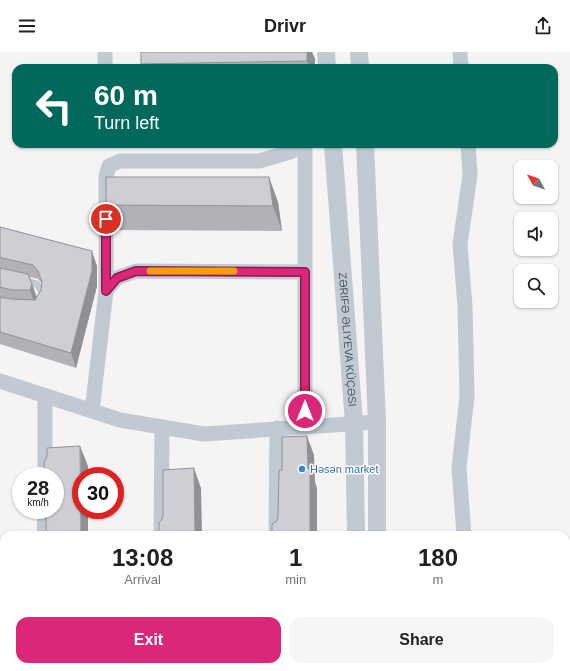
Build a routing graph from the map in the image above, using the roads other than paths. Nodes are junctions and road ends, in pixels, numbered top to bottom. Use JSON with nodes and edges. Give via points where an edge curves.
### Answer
{"nodes":[{"id":1,"x":105,"y":52,"type":"edge"},
{"id":2,"x":326,"y":52,"type":"edge"},
{"id":3,"x":359,"y":52,"type":"edge"},
{"id":4,"x":460,"y":52,"type":"edge"},
{"id":5,"x":105,"y":64,"type":"edge"},
{"id":6,"x":328,"y":64,"type":"edge"},
{"id":7,"x":360,"y":64,"type":"edge"},
{"id":8,"x":461,"y":64,"type":"edge"},
{"id":9,"x":297,"y":148,"type":"edge"},
{"id":10,"x":304,"y":148,"type":"edge"},
{"id":11,"x":334,"y":148,"type":"edge"},
{"id":12,"x":365,"y":148,"type":"edge"},
{"id":13,"x":468,"y":148,"type":"edge"},
{"id":14,"x":305,"y":272,"type":"junction"},
{"id":15,"x":14,"y":279,"type":"edge"},
{"id":16,"x":106,"y":291,"type":"junction"},
{"id":17,"x":42,"y":304,"type":"edge"},
{"id":18,"x":0,"y":381,"type":"edge"},
{"id":19,"x":45,"y":396,"type":"junction"},
{"id":20,"x":92,"y":411,"type":"junction"},
{"id":21,"x":377,"y":422,"type":"junction"},
{"id":22,"x":354,"y":423,"type":"junction"},
{"id":23,"x":306,"y":426,"type":"junction"},
{"id":24,"x":162,"y":427,"type":"junction"},
{"id":25,"x":277,"y":428,"type":"junction"},
{"id":26,"x":45,"y":467,"type":"edge"},
{"id":27,"x":45,"y":519,"type":"edge"},
{"id":28,"x":44,"y":531,"type":"edge"},
{"id":29,"x":161,"y":531,"type":"edge"},
{"id":30,"x":276,"y":531,"type":"edge"},
{"id":31,"x":356,"y":531,"type":"edge"},
{"id":32,"x":378,"y":531,"type":"edge"},
{"id":33,"x":464,"y":531,"type":"edge"}],
"edges":[{"from":1,"to":5,"type":"street"},
{"from":2,"to":6,"type":"street"},
{"from":3,"to":7,"type":"street"},
{"from":4,"to":8,"type":"street"},
{"from":9,"to":16,"type":"street","via":[[259,161],[120,161],[109,166],[106,176]]},
{"from":10,"to":14,"type":"street"},
{"from":11,"to":22,"type":"street","name":"ZƏRIFƏ ƏLIYEVA KÜÇƏSI"},
{"from":12,"to":21,"type":"street"},
{"from":13,"to":33,"type":"street","via":[[470,175],[460,244],[465,306],[466,396],[459,468]]},
{"from":14,"to":16,"type":"street","via":[[136,271],[117,278]]},
{"from":14,"to":23,"type":"street"},
{"from":15,"to":17,"type":"lane","via":[[37,284],[43,294]]},
{"from":16,"to":20,"type":"street"},
{"from":18,"to":19,"type":"street"},
{"from":19,"to":20,"type":"street"},
{"from":19,"to":26,"type":"street"},
{"from":20,"to":24,"type":"street","via":[[120,420]]},
{"from":21,"to":22,"type":"street"},
{"from":21,"to":32,"type":"street"},
{"from":22,"to":23,"type":"street"},
{"from":22,"to":31,"type":"street","name":"ZƏRIFƏ ƏLIYEVA KÜÇƏSI"},
{"from":23,"to":25,"type":"street"},
{"from":24,"to":25,"type":"street","via":[[204,434]]},
{"from":24,"to":29,"type":"street"},
{"from":25,"to":30,"type":"street"},
{"from":27,"to":28,"type":"street"}]}
